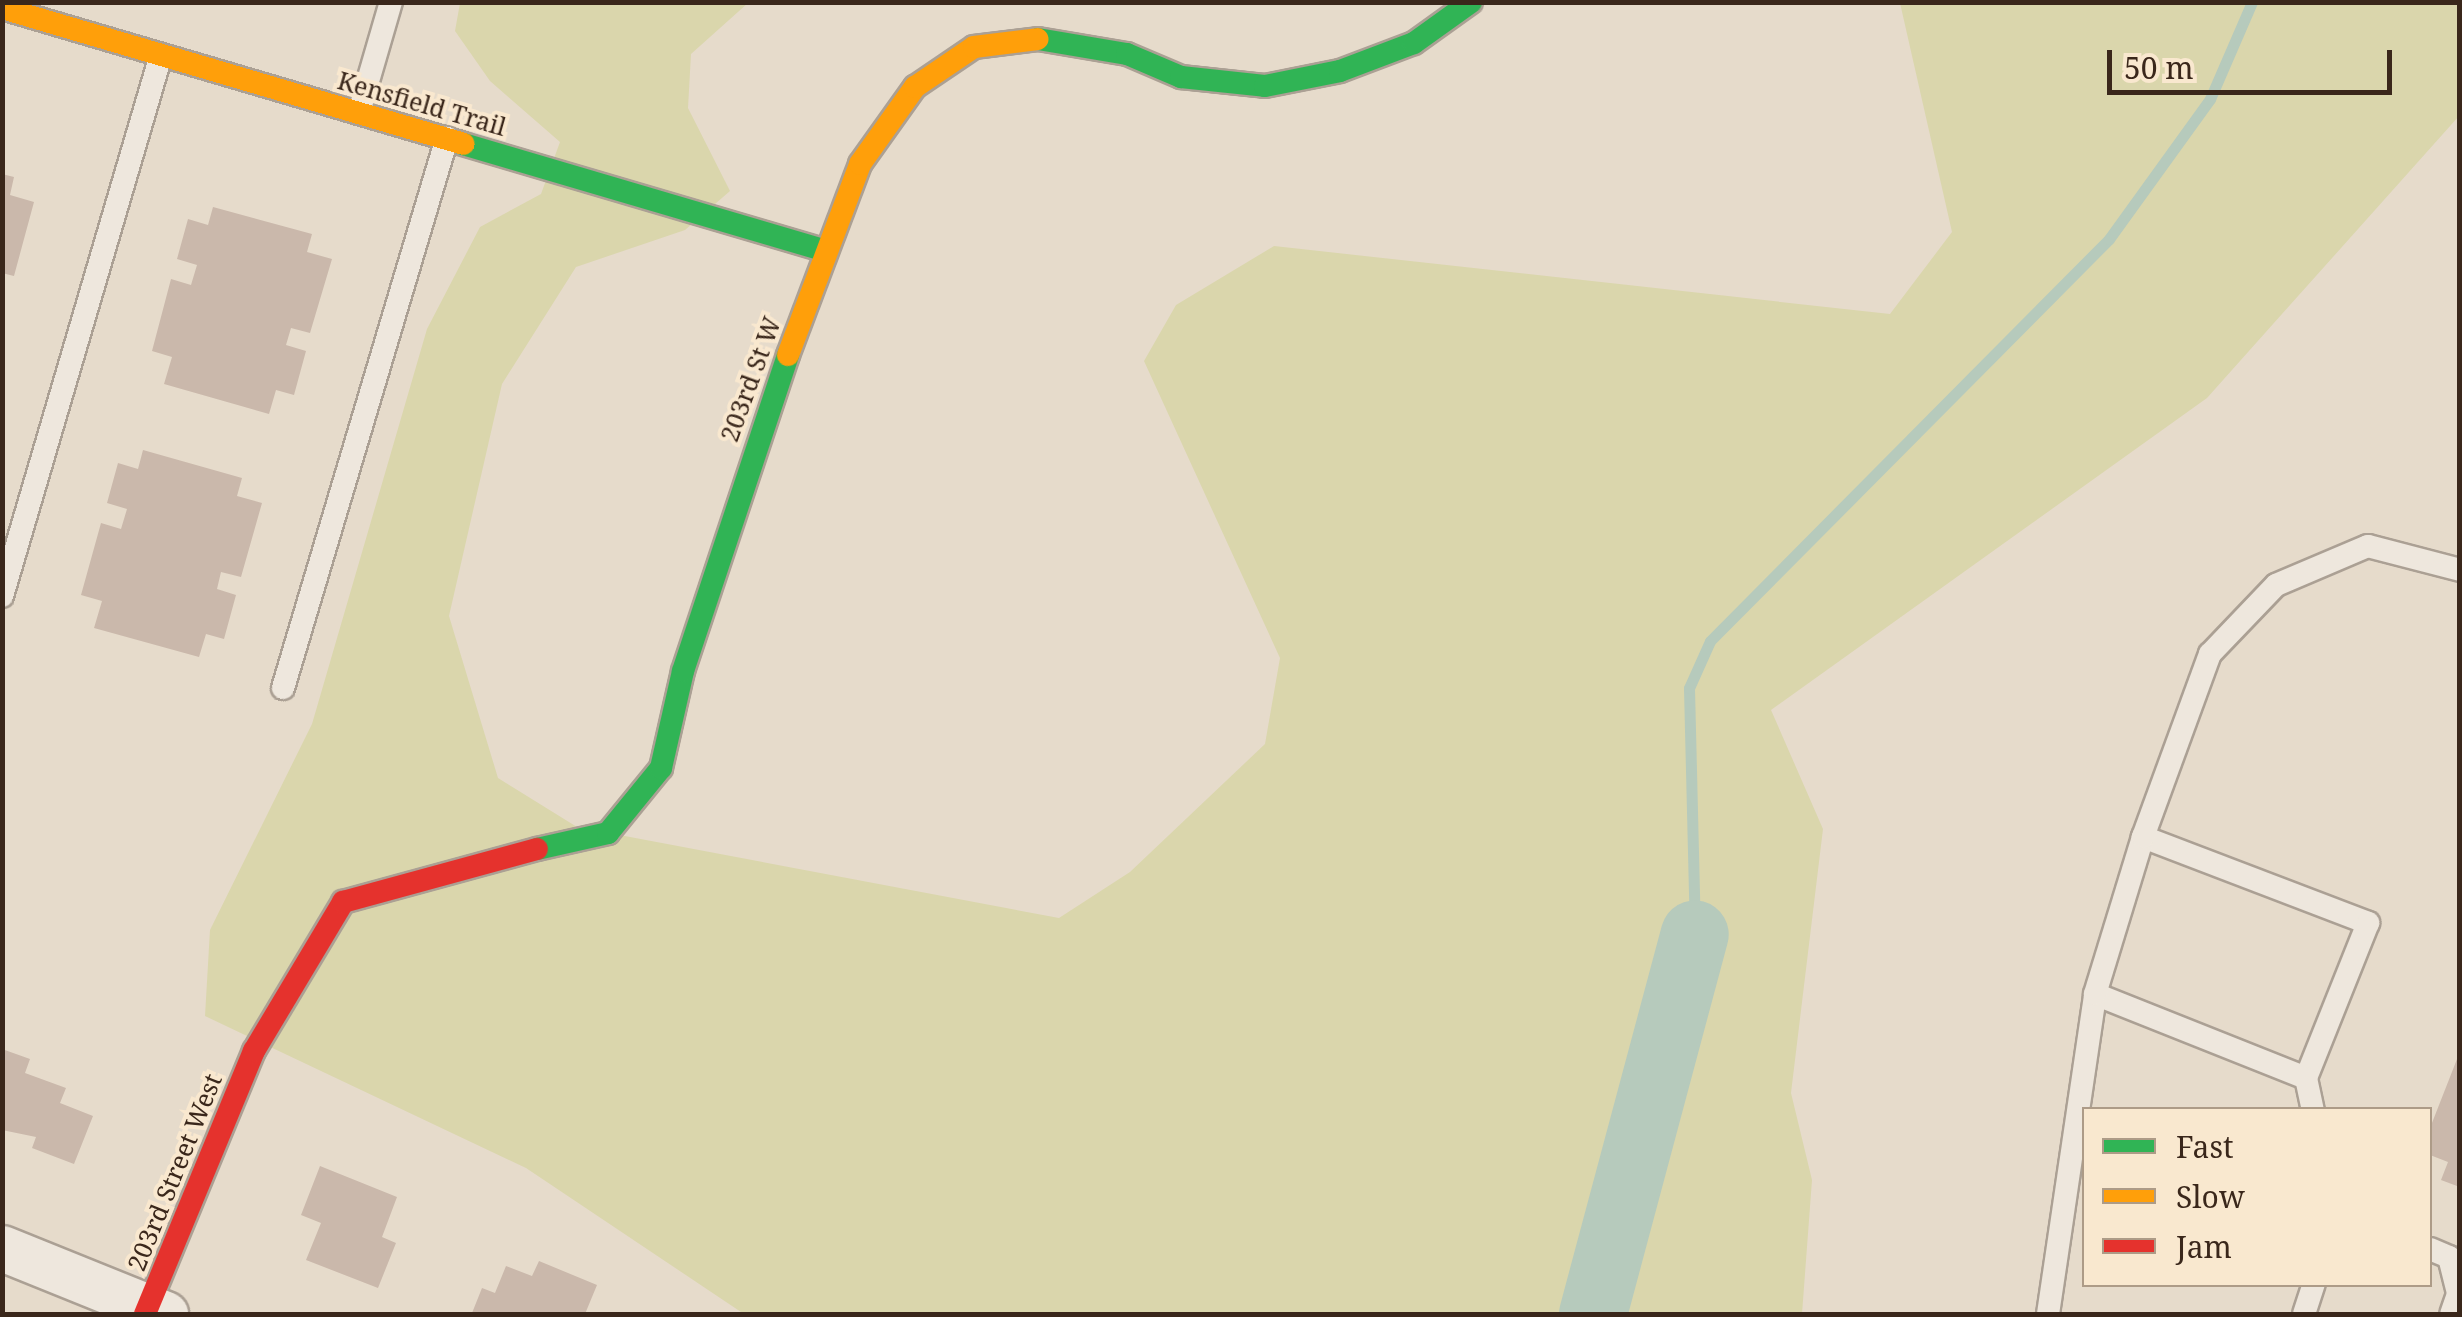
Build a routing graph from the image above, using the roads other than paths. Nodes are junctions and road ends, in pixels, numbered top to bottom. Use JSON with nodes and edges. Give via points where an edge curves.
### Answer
{"nodes":[{"id":1,"x":81,"y":2,"type":"edge"},
{"id":2,"x":391,"y":2,"type":"edge"},
{"id":3,"x":1471,"y":2,"type":"edge"},
{"id":4,"x":2,"y":8,"type":"edge"},
{"id":5,"x":74,"y":29,"type":"junction"},
{"id":6,"x":162,"y":55,"type":"junction"},
{"id":7,"x":359,"y":112,"type":"junction"},
{"id":8,"x":447,"y":138,"type":"junction"},
{"id":9,"x":826,"y":251,"type":"junction"},
{"id":10,"x":2460,"y":570,"type":"edge"},
{"id":11,"x":2,"y":596,"type":"edge"},
{"id":12,"x":283,"y":688,"type":"dead end"},
{"id":13,"x":2143,"y":837,"type":"junction"},
{"id":14,"x":2095,"y":994,"type":"junction"},
{"id":15,"x":254,"y":1051,"type":"joint"},
{"id":16,"x":2306,"y":1078,"type":"junction"},
{"id":17,"x":2312,"y":1107,"type":"edge"},
{"id":18,"x":2,"y":1248,"type":"edge"},
{"id":19,"x":2432,"y":1250,"type":"edge"},
{"id":20,"x":2313,"y":1287,"type":"edge"},
{"id":21,"x":153,"y":1312,"type":"edge"},
{"id":22,"x":2048,"y":1314,"type":"edge"},
{"id":23,"x":2304,"y":1314,"type":"edge"},
{"id":24,"x":2451,"y":1314,"type":"edge"}],
"edges":[{"from":1,"to":5,"type":"lane"},
{"from":2,"to":7,"type":"lane"},
{"from":3,"to":9,"type":"street","name":"203rd St W","via":[[1414,44],[1340,72],[1265,86],[1181,77],[1127,54],[1044,38],[974,47],[915,87],[860,164]]},
{"from":4,"to":5,"type":"street","name":"Kensfield Trail"},
{"from":5,"to":6,"type":"street","name":"Kensfield Trail"},
{"from":6,"to":7,"type":"street","name":"Kensfield Trail"},
{"from":6,"to":11,"type":"lane"},
{"from":7,"to":8,"type":"street","name":"Kensfield Trail"},
{"from":8,"to":9,"type":"street","name":"Kensfield Trail"},
{"from":8,"to":12,"type":"lane"},
{"from":9,"to":15,"type":"street","name":"203rd St W","via":[[714,562],[661,768],[608,833],[448,869],[343,902]]},
{"from":10,"to":13,"type":"lane","via":[[2368,546],[2276,585],[2210,654]]},
{"from":13,"to":14,"type":"lane"},
{"from":13,"to":16,"type":"lane","via":[[2368,923]]},
{"from":14,"to":16,"type":"lane"},
{"from":14,"to":22,"type":"lane"},
{"from":15,"to":21,"type":"street","name":"203rd Street West"},
{"from":16,"to":17,"type":"lane"},
{"from":18,"to":21,"type":"street"},
{"from":19,"to":24,"type":"lane","via":[[2448,1256],[2458,1294]]},
{"from":20,"to":23,"type":"lane"}]}
